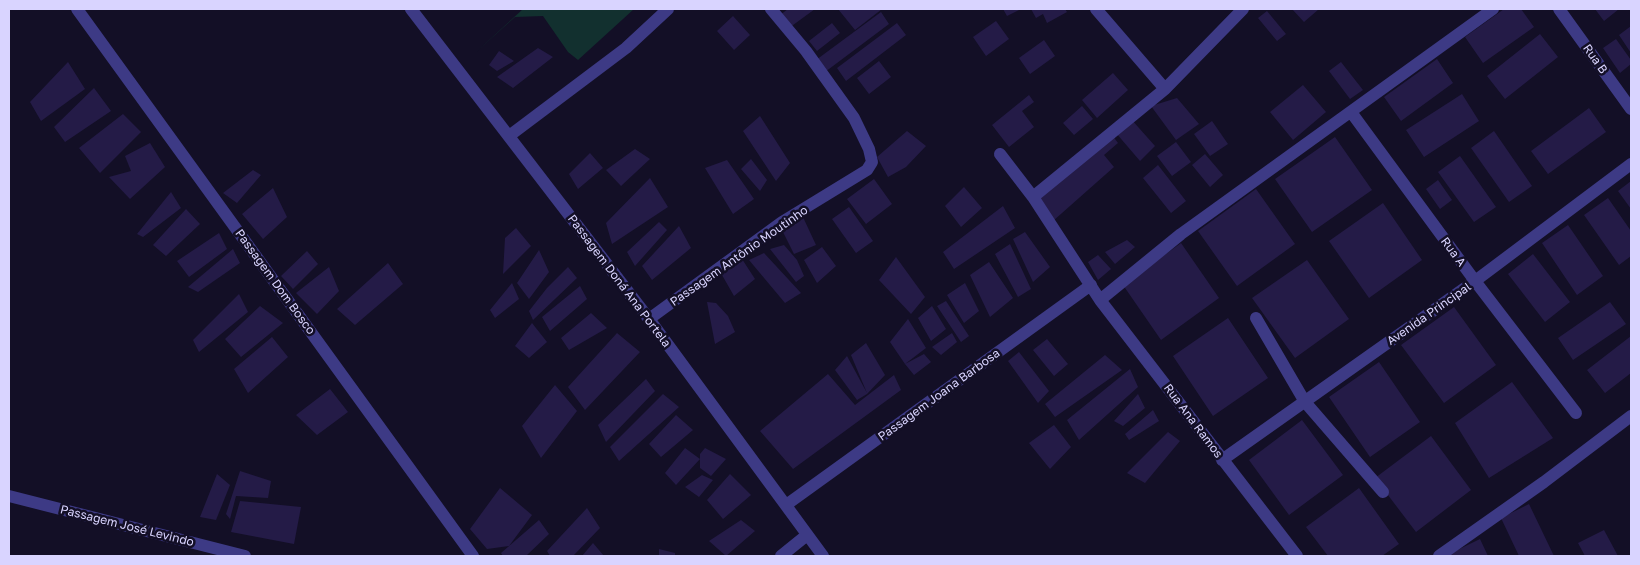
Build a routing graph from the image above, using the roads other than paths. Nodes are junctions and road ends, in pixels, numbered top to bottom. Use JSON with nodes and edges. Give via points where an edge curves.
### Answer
{"nodes":[{"id":1,"x":77,"y":9,"type":"edge"},
{"id":2,"x":411,"y":9,"type":"edge"},
{"id":3,"x":668,"y":9,"type":"edge"},
{"id":4,"x":770,"y":9,"type":"edge"},
{"id":5,"x":1096,"y":9,"type":"edge"},
{"id":6,"x":1243,"y":9,"type":"edge"},
{"id":7,"x":1493,"y":9,"type":"edge"},
{"id":8,"x":1558,"y":9,"type":"edge"},
{"id":9,"x":1165,"y":89,"type":"junction"},
{"id":10,"x":1631,"y":109,"type":"edge"},
{"id":11,"x":1351,"y":112,"type":"junction"},
{"id":12,"x":509,"y":136,"type":"junction"},
{"id":13,"x":1000,"y":154,"type":"dead end"},
{"id":14,"x":1631,"y":164,"type":"edge"},
{"id":15,"x":1033,"y":197,"type":"junction"},
{"id":16,"x":1475,"y":282,"type":"junction"},
{"id":17,"x":1091,"y":285,"type":"junction"},
{"id":18,"x":1100,"y":300,"type":"junction"},
{"id":19,"x":1256,"y":318,"type":"dead end"},
{"id":20,"x":649,"y":319,"type":"junction"},
{"id":21,"x":1305,"y":402,"type":"junction"},
{"id":22,"x":1576,"y":414,"type":"dead end"},
{"id":23,"x":1631,"y":416,"type":"edge"},
{"id":24,"x":1222,"y":460,"type":"junction"},
{"id":25,"x":1383,"y":492,"type":"dead end"},
{"id":26,"x":9,"y":496,"type":"edge"},
{"id":27,"x":786,"y":505,"type":"junction"},
{"id":28,"x":807,"y":535,"type":"junction"},
{"id":29,"x":244,"y":556,"type":"edge"},
{"id":30,"x":473,"y":556,"type":"edge"},
{"id":31,"x":781,"y":556,"type":"edge"},
{"id":32,"x":823,"y":556,"type":"edge"},
{"id":33,"x":1297,"y":556,"type":"edge"},
{"id":34,"x":1439,"y":556,"type":"edge"}],
"edges":[{"from":1,"to":30,"type":"street","name":"Passagem Dom Bosco"},
{"from":2,"to":12,"type":"street","name":"Passagem Doná Ana Portela"},
{"from":3,"to":12,"type":"street","via":[[626,48]]},
{"from":4,"to":20,"type":"street","name":"Passagem Antônio Moutinho","via":[[806,51],[854,118],[872,162],[867,170],[782,222]]},
{"from":5,"to":9,"type":"street"},
{"from":6,"to":9,"type":"street"},
{"from":7,"to":11,"type":"street"},
{"from":8,"to":10,"type":"street","name":"Rua B"},
{"from":9,"to":15,"type":"street"},
{"from":11,"to":16,"type":"street","name":"Rua A"},
{"from":11,"to":18,"type":"street","via":[[1181,234]]},
{"from":12,"to":20,"type":"street","name":"Passagem Doná Ana Portela"},
{"from":13,"to":15,"type":"street","name":"Rua Ana Ramos"},
{"from":14,"to":16,"type":"street","name":"Avenida Principal"},
{"from":15,"to":17,"type":"street","name":"Rua Ana Ramos"},
{"from":16,"to":21,"type":"street","name":"Avenida Principal"},
{"from":16,"to":22,"type":"street","name":"Rua A"},
{"from":17,"to":18,"type":"street","name":"Rua Ana Ramos"},
{"from":17,"to":27,"type":"street","name":"Passagem Joana Barbosa"},
{"from":18,"to":24,"type":"street","name":"Rua Ana Ramos"},
{"from":19,"to":21,"type":"street"},
{"from":20,"to":27,"type":"street","name":"Passagem Doná Ana Portela"},
{"from":21,"to":24,"type":"street","name":"Avenida Principal"},
{"from":21,"to":25,"type":"street"},
{"from":23,"to":34,"type":"street"},
{"from":24,"to":33,"type":"street","name":"Rua Ana Ramos"},
{"from":26,"to":29,"type":"street","name":"Passagem José Levindo"},
{"from":27,"to":28,"type":"street","name":"Passagem Doná Ana Portela"},
{"from":28,"to":31,"type":"street"},
{"from":28,"to":32,"type":"street","name":"Passagem Doná Ana Portela"}]}
